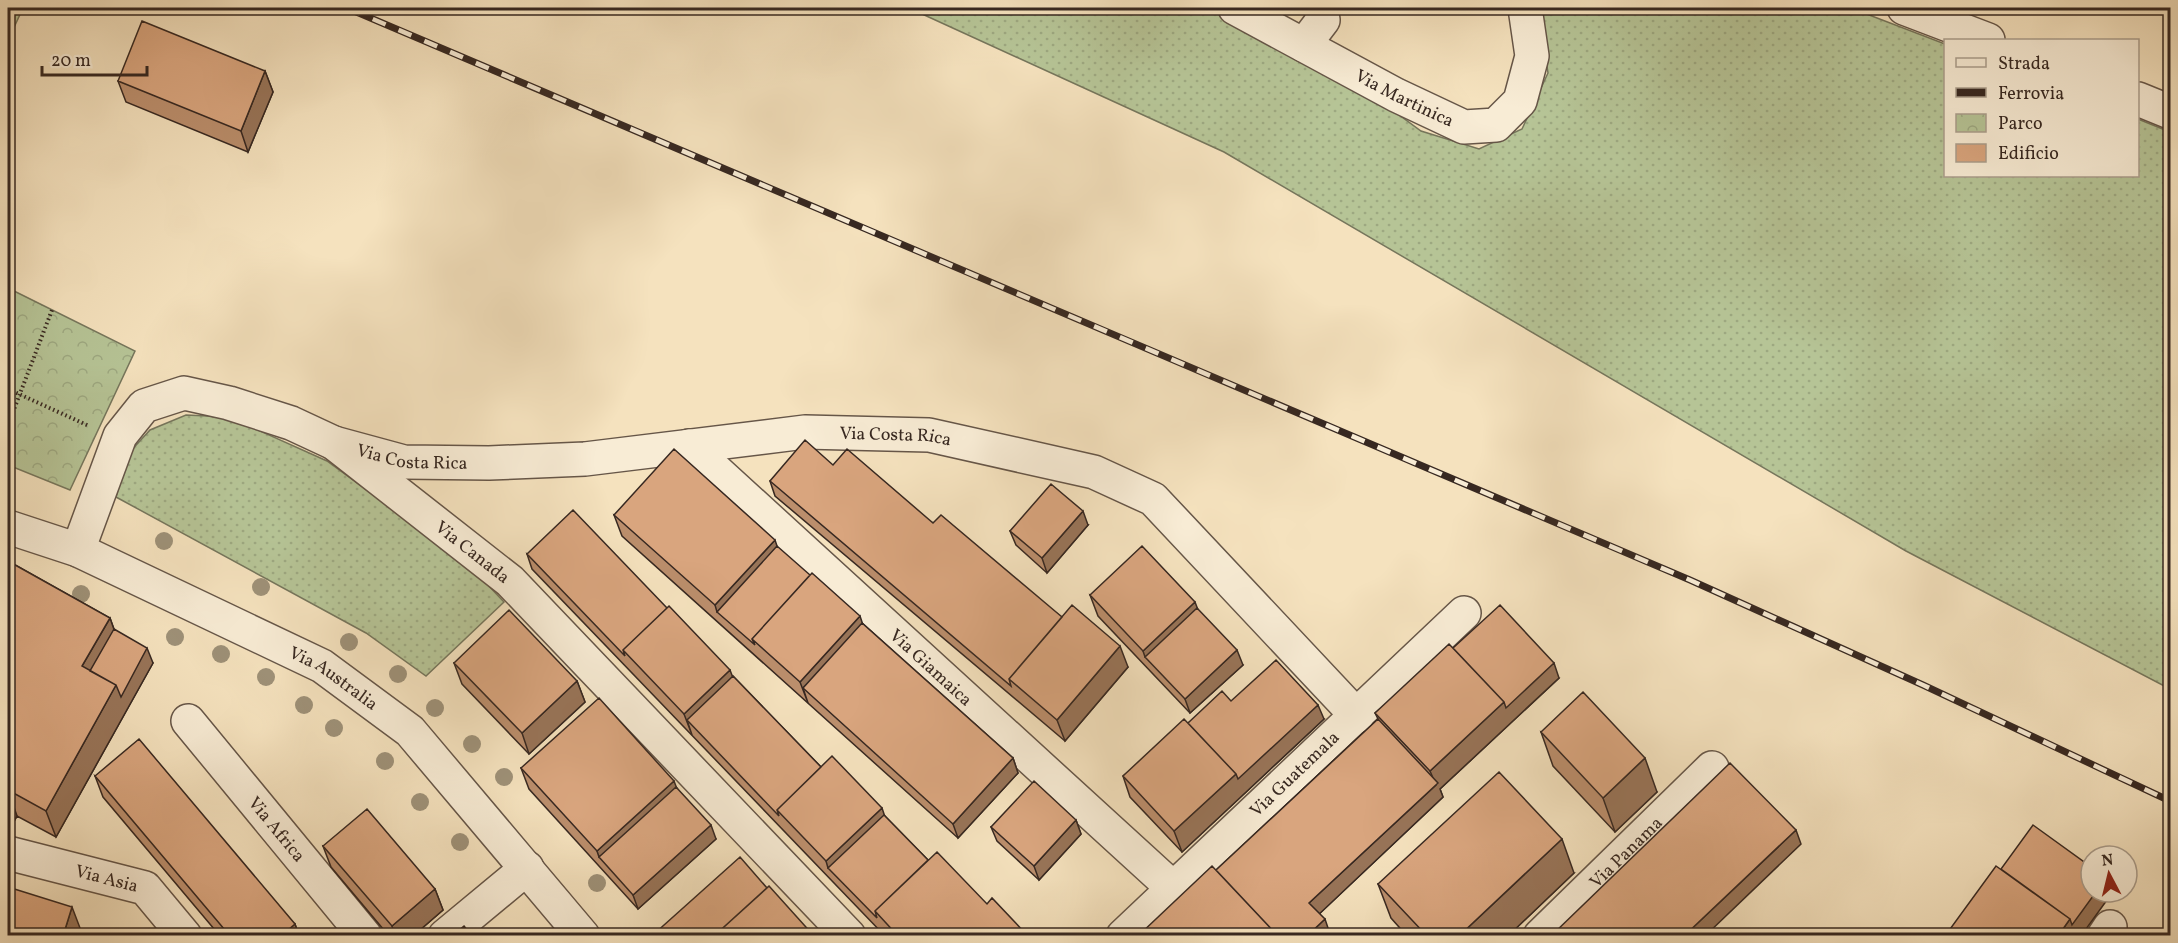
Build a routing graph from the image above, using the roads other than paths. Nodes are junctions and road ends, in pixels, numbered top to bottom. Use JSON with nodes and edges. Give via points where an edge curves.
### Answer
{"nodes":[{"id":1,"x":1235,"y":8,"type":"edge"},
{"id":2,"x":1322,"y":8,"type":"edge"},
{"id":3,"x":1525,"y":8,"type":"edge"},
{"id":4,"x":1904,"y":8,"type":"edge"},
{"id":5,"x":1985,"y":39,"type":"edge"},
{"id":6,"x":1304,"y":45,"type":"junction"},
{"id":7,"x":2139,"y":99,"type":"edge"},
{"id":8,"x":2170,"y":112,"type":"edge"},
{"id":9,"x":334,"y":443,"type":"junction"},
{"id":10,"x":689,"y":446,"type":"junction"},
{"id":11,"x":8,"y":527,"type":"edge"},
{"id":12,"x":78,"y":549,"type":"junction"},
{"id":13,"x":1464,"y":613,"type":"dead end"},
{"id":14,"x":1357,"y":716,"type":"junction"},
{"id":15,"x":188,"y":721,"type":"dead end"},
{"id":16,"x":1712,"y":768,"type":"dead end"},
{"id":17,"x":8,"y":853,"type":"edge"},
{"id":18,"x":527,"y":868,"type":"junction"},
{"id":19,"x":1174,"y":889,"type":"junction"},
{"id":20,"x":185,"y":936,"type":"edge"},
{"id":21,"x":365,"y":936,"type":"edge"},
{"id":22,"x":445,"y":936,"type":"edge"},
{"id":23,"x":583,"y":936,"type":"edge"},
{"id":24,"x":849,"y":936,"type":"edge"},
{"id":25,"x":1123,"y":936,"type":"edge"},
{"id":26,"x":1540,"y":936,"type":"edge"}],
"edges":[{"from":1,"to":6,"type":"street","name":"Via Martinica"},
{"from":2,"to":6,"type":"street","via":[[1323,20]]},
{"from":3,"to":6,"type":"street","name":"Via Martinica","via":[[1532,56],[1520,101],[1496,125],[1464,127],[1396,96]]},
{"from":4,"to":5,"type":"street"},
{"from":7,"to":8,"type":"street"},
{"from":9,"to":10,"type":"street","name":"Via Costa Rica","via":[[404,462],[489,463],[585,459]]},
{"from":9,"to":12,"type":"street","name":"Via Canada","via":[[291,423],[184,393],[144,406],[120,436]]},
{"from":9,"to":24,"type":"street","name":"Via Canada","via":[[510,581]]},
{"from":10,"to":14,"type":"street","name":"Via Costa Rica","via":[[806,432],[928,435],[1094,471],[1153,499]]},
{"from":10,"to":19,"type":"street","name":"Via Giamaica"},
{"from":11,"to":12,"type":"street","name":"Via Australia"},
{"from":12,"to":18,"type":"street","name":"Via Australia","via":[[322,666],[410,731]]},
{"from":13,"to":14,"type":"street","name":"Via Guatemala"},
{"from":14,"to":19,"type":"street","name":"Via Guatemala"},
{"from":15,"to":21,"type":"street","name":"Via Africa"},
{"from":16,"to":26,"type":"street","name":"Via Panama"},
{"from":17,"to":20,"type":"street","name":"Via Asia","via":[[145,888]]},
{"from":18,"to":22,"type":"street"},
{"from":18,"to":23,"type":"street","name":"Via Australia"},
{"from":19,"to":25,"type":"street","name":"Via Guatemala"}]}
